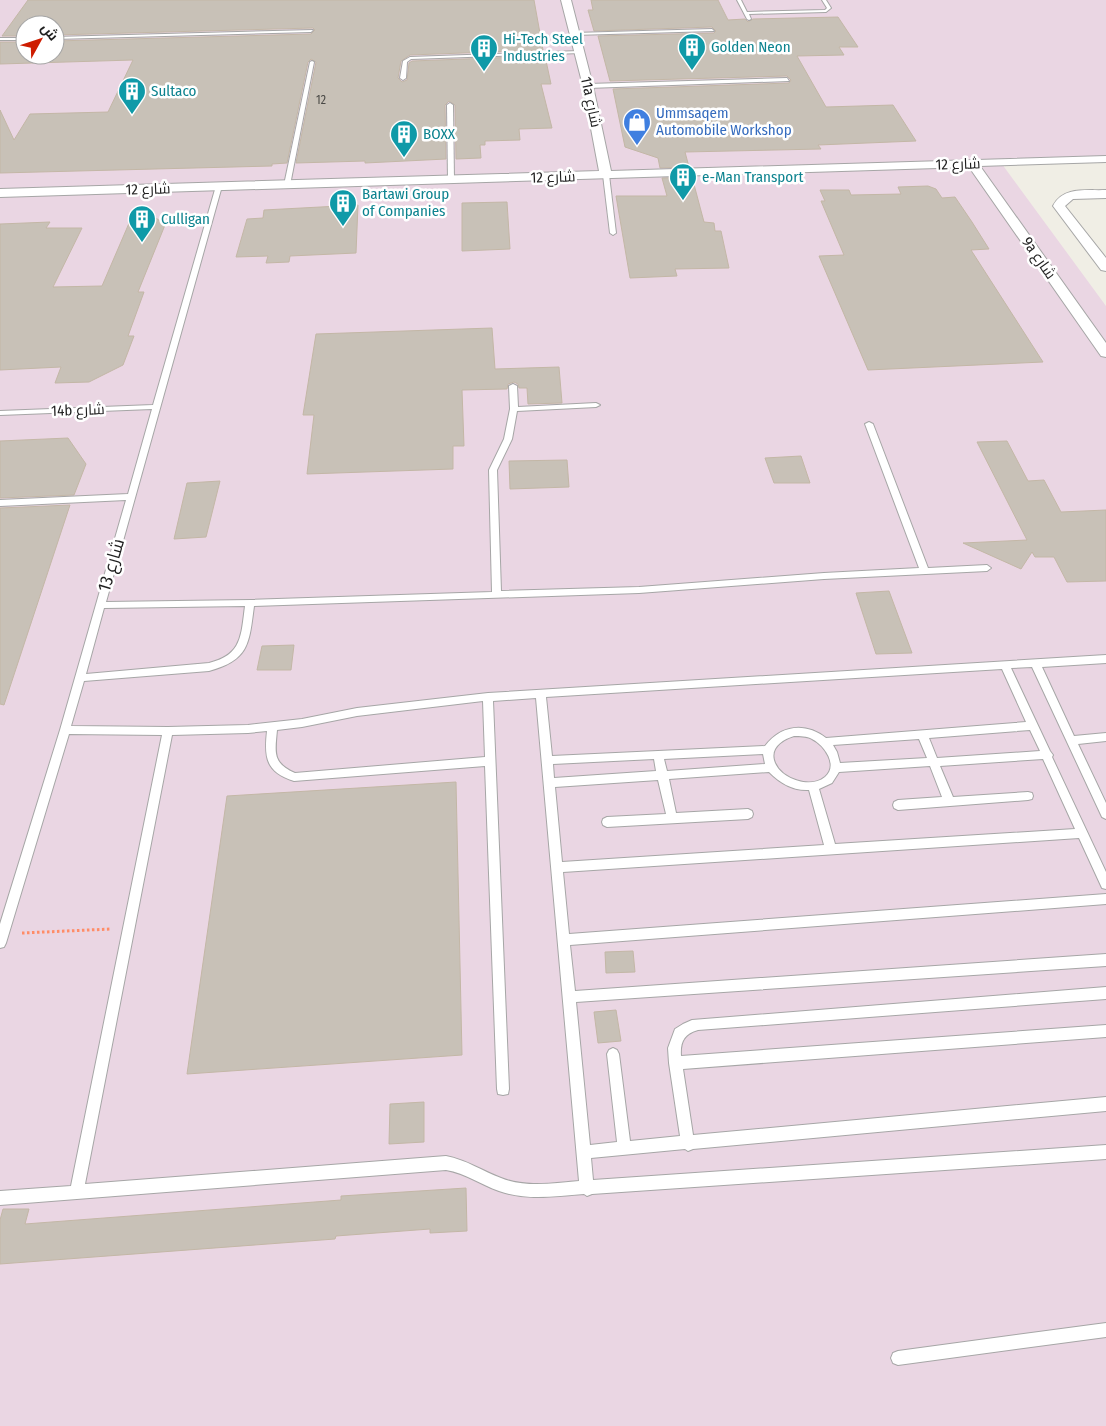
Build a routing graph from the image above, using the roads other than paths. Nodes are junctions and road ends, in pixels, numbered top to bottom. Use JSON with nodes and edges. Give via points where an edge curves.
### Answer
{"nodes":[{"id":1,"x":566,"y":0,"type":"edge"},
{"id":2,"x":739,"y":0,"type":"edge"},
{"id":3,"x":824,"y":0,"type":"edge"},
{"id":4,"x":746,"y":13,"type":"junction"},
{"id":5,"x":749,"y":19,"type":"dead end"},
{"id":6,"x":712,"y":30,"type":"dead end"},
{"id":7,"x":312,"y":31,"type":"dead end"},
{"id":8,"x":574,"y":34,"type":"junction"},
{"id":9,"x":65,"y":38,"type":"edge"},
{"id":10,"x":15,"y":39,"type":"edge"},
{"id":11,"x":0,"y":40,"type":"edge"},
{"id":12,"x":579,"y":52,"type":"junction"},
{"id":13,"x":312,"y":62,"type":"dead end"},
{"id":14,"x":403,"y":78,"type":"dead end"},
{"id":15,"x":787,"y":80,"type":"dead end"},
{"id":16,"x":588,"y":86,"type":"junction"},
{"id":17,"x":450,"y":105,"type":"dead end"},
{"id":18,"x":1106,"y":159,"type":"edge"},
{"id":19,"x":972,"y":164,"type":"junction"},
{"id":20,"x":606,"y":175,"type":"junction"},
{"id":21,"x":451,"y":180,"type":"junction"},
{"id":22,"x":287,"y":184,"type":"junction"},
{"id":23,"x":219,"y":186,"type":"junction"},
{"id":24,"x":0,"y":194,"type":"edge"},
{"id":25,"x":1106,"y":194,"type":"edge"},
{"id":26,"x":613,"y":233,"type":"dead end"},
{"id":27,"x":1106,"y":267,"type":"edge"},
{"id":28,"x":1106,"y":353,"type":"edge"},
{"id":29,"x":513,"y":386,"type":"dead end"},
{"id":30,"x":596,"y":405,"type":"dead end"},
{"id":31,"x":156,"y":407,"type":"junction"},
{"id":32,"x":514,"y":409,"type":"junction"},
{"id":33,"x":0,"y":413,"type":"edge"},
{"id":34,"x":869,"y":424,"type":"dead end"},
{"id":35,"x":131,"y":497,"type":"junction"},
{"id":36,"x":0,"y":503,"type":"edge"},
{"id":37,"x":987,"y":568,"type":"dead end"},
{"id":38,"x":925,"y":571,"type":"junction"},
{"id":39,"x":497,"y":595,"type":"junction"},
{"id":40,"x":250,"y":602,"type":"junction"},
{"id":41,"x":100,"y":605,"type":"junction"},
{"id":42,"x":1106,"y":659,"type":"edge"},
{"id":43,"x":1035,"y":664,"type":"junction"},
{"id":44,"x":1005,"y":665,"type":"junction"},
{"id":45,"x":79,"y":678,"type":"junction"},
{"id":46,"x":540,"y":694,"type":"junction"},
{"id":47,"x":488,"y":697,"type":"junction"},
{"id":48,"x":1033,"y":726,"type":"junction"},
{"id":49,"x":272,"y":727,"type":"junction"},
{"id":50,"x":65,"y":730,"type":"junction"},
{"id":51,"x":168,"y":731,"type":"junction"},
{"id":52,"x":922,"y":734,"type":"junction"},
{"id":53,"x":1106,"y":737,"type":"edge"},
{"id":54,"x":1071,"y":740,"type":"junction"},
{"id":55,"x":824,"y":742,"type":"junction"},
{"id":56,"x":768,"y":750,"type":"junction"},
{"id":57,"x":658,"y":755,"type":"junction"},
{"id":58,"x":1048,"y":755,"type":"junction"},
{"id":59,"x":547,"y":760,"type":"junction"},
{"id":60,"x":491,"y":761,"type":"junction"},
{"id":61,"x":934,"y":762,"type":"junction"},
{"id":62,"x":771,"y":768,"type":"junction"},
{"id":63,"x":836,"y":768,"type":"junction"},
{"id":64,"x":663,"y":776,"type":"junction"},
{"id":65,"x":549,"y":783,"type":"junction"},
{"id":66,"x":813,"y":787,"type":"junction"},
{"id":67,"x":1028,"y":796,"type":"dead end"},
{"id":68,"x":950,"y":801,"type":"junction"},
{"id":69,"x":898,"y":805,"type":"dead end"},
{"id":70,"x":748,"y":814,"type":"dead end"},
{"id":71,"x":1106,"y":814,"type":"edge"},
{"id":72,"x":672,"y":818,"type":"junction"},
{"id":73,"x":607,"y":822,"type":"dead end"},
{"id":74,"x":1083,"y":833,"type":"junction"},
{"id":75,"x":831,"y":849,"type":"junction"},
{"id":76,"x":557,"y":867,"type":"junction"},
{"id":77,"x":1106,"y":884,"type":"edge"},
{"id":78,"x":1106,"y":899,"type":"edge"},
{"id":79,"x":1,"y":939,"type":"edge"},
{"id":80,"x":564,"y":940,"type":"junction"},
{"id":81,"x":1106,"y":960,"type":"edge"},
{"id":82,"x":1106,"y":993,"type":"edge"},
{"id":83,"x":569,"y":997,"type":"junction"},
{"id":84,"x":1106,"y":1031,"type":"edge"},
{"id":85,"x":613,"y":1054,"type":"dead end"},
{"id":86,"x":675,"y":1063,"type":"junction"},
{"id":87,"x":503,"y":1089,"type":"dead end"},
{"id":88,"x":1106,"y":1104,"type":"edge"},
{"id":89,"x":688,"y":1144,"type":"junction"},
{"id":90,"x":624,"y":1149,"type":"junction"},
{"id":91,"x":584,"y":1152,"type":"junction"},
{"id":92,"x":1106,"y":1152,"type":"edge"},
{"id":93,"x":587,"y":1189,"type":"junction"},
{"id":94,"x":77,"y":1192,"type":"junction"},
{"id":95,"x":0,"y":1198,"type":"edge"},
{"id":96,"x":1106,"y":1330,"type":"edge"},
{"id":97,"x":898,"y":1358,"type":"dead end"}],
"edges":[{"from":1,"to":8,"type":"street","name":"11a شارع"},
{"from":2,"to":4,"type":"lane"},
{"from":3,"to":4,"type":"lane","via":[[828,8],[826,11]]},
{"from":4,"to":5,"type":"lane"},
{"from":6,"to":8,"type":"lane"},
{"from":7,"to":9,"type":"lane"},
{"from":8,"to":12,"type":"street","name":"11a شارع"},
{"from":10,"to":11,"type":"lane"},
{"from":12,"to":14,"type":"lane","via":[[410,58],[405,61]]},
{"from":12,"to":16,"type":"street","name":"11a شارع"},
{"from":13,"to":22,"type":"lane"},
{"from":15,"to":16,"type":"lane"},
{"from":16,"to":20,"type":"street","name":"11a شارع"},
{"from":17,"to":21,"type":"lane"},
{"from":18,"to":19,"type":"street","name":"شارع 12"},
{"from":19,"to":20,"type":"street","name":"شارع 12"},
{"from":19,"to":28,"type":"street","name":"9a شارع"},
{"from":20,"to":21,"type":"street","name":"شارع 12"},
{"from":20,"to":26,"type":"lane"},
{"from":21,"to":22,"type":"street","name":"شارع 12"},
{"from":22,"to":23,"type":"street","name":"شارع 12"},
{"from":23,"to":24,"type":"street","name":"شارع 12"},
{"from":23,"to":31,"type":"lane","name":"شارع 13"},
{"from":25,"to":27,"type":"street","via":[[1070,196],[1059,206]]},
{"from":29,"to":32,"type":"lane"},
{"from":30,"to":32,"type":"lane"},
{"from":31,"to":33,"type":"lane","name":"14b شارع"},
{"from":31,"to":35,"type":"lane","name":"شارع 13"},
{"from":32,"to":39,"type":"lane","via":[[506,445],[493,470]]},
{"from":34,"to":38,"type":"lane"},
{"from":35,"to":36,"type":"lane"},
{"from":35,"to":41,"type":"lane","name":"شارع 13"},
{"from":37,"to":38,"type":"lane"},
{"from":38,"to":39,"type":"lane","via":[[694,587]]},
{"from":39,"to":40,"type":"lane"},
{"from":40,"to":41,"type":"lane"},
{"from":40,"to":45,"type":"lane","via":[[243,646],[234,658],[226,662],[209,667]]},
{"from":41,"to":45,"type":"lane","name":"شارع 13"},
{"from":42,"to":43,"type":"lane"},
{"from":43,"to":44,"type":"lane"},
{"from":43,"to":54,"type":"lane"},
{"from":44,"to":46,"type":"lane"},
{"from":44,"to":48,"type":"lane"},
{"from":45,"to":50,"type":"lane","name":"شارع 13"},
{"from":46,"to":47,"type":"lane"},
{"from":46,"to":59,"type":"lane"},
{"from":47,"to":49,"type":"lane","via":[[366,711]]},
{"from":47,"to":60,"type":"lane"},
{"from":48,"to":52,"type":"lane"},
{"from":48,"to":58,"type":"lane"},
{"from":49,"to":51,"type":"lane"},
{"from":49,"to":60,"type":"lane","via":[[270,757],[283,773],[294,777]]},
{"from":50,"to":51,"type":"lane"},
{"from":50,"to":79,"type":"lane","name":"شارع 13"},
{"from":51,"to":94,"type":"lane"},
{"from":52,"to":55,"type":"lane"},
{"from":52,"to":61,"type":"lane"},
{"from":53,"to":54,"type":"lane"},
{"from":54,"to":71,"type":"lane"},
{"from":55,"to":56,"type":"lane","via":[[802,732],[791,732],[780,735]]},
{"from":55,"to":63,"type":"lane","via":[[832,750]]},
{"from":56,"to":57,"type":"lane"},
{"from":56,"to":62,"type":"lane"},
{"from":57,"to":59,"type":"lane"},
{"from":57,"to":64,"type":"lane"},
{"from":58,"to":61,"type":"lane"},
{"from":58,"to":74,"type":"lane"},
{"from":59,"to":65,"type":"lane"},
{"from":60,"to":87,"type":"lane"},
{"from":61,"to":63,"type":"lane"},
{"from":61,"to":68,"type":"lane"},
{"from":62,"to":64,"type":"lane"},
{"from":62,"to":66,"type":"lane","via":[[789,784]]},
{"from":63,"to":66,"type":"lane","via":[[832,777]]},
{"from":64,"to":65,"type":"lane"},
{"from":64,"to":72,"type":"lane"},
{"from":65,"to":76,"type":"lane"},
{"from":66,"to":75,"type":"lane"},
{"from":67,"to":68,"type":"lane"},
{"from":68,"to":69,"type":"lane"},
{"from":70,"to":72,"type":"lane"},
{"from":72,"to":73,"type":"lane"},
{"from":74,"to":75,"type":"lane"},
{"from":74,"to":77,"type":"lane"},
{"from":75,"to":76,"type":"lane"},
{"from":76,"to":80,"type":"lane"},
{"from":78,"to":80,"type":"lane"},
{"from":80,"to":83,"type":"lane"},
{"from":81,"to":83,"type":"lane"},
{"from":82,"to":86,"type":"lane","via":[[698,1024],[687,1026],[678,1033],[674,1043]]},
{"from":83,"to":91,"type":"lane"},
{"from":84,"to":86,"type":"lane"},
{"from":85,"to":90,"type":"lane"},
{"from":86,"to":89,"type":"lane"},
{"from":88,"to":89,"type":"lane"},
{"from":89,"to":90,"type":"lane"},
{"from":90,"to":91,"type":"lane"},
{"from":91,"to":93,"type":"lane"},
{"from":92,"to":93,"type":"lane"},
{"from":93,"to":94,"type":"lane","via":[[515,1189],[470,1168],[446,1163]]},
{"from":94,"to":95,"type":"lane"},
{"from":96,"to":97,"type":"lane"}]}
